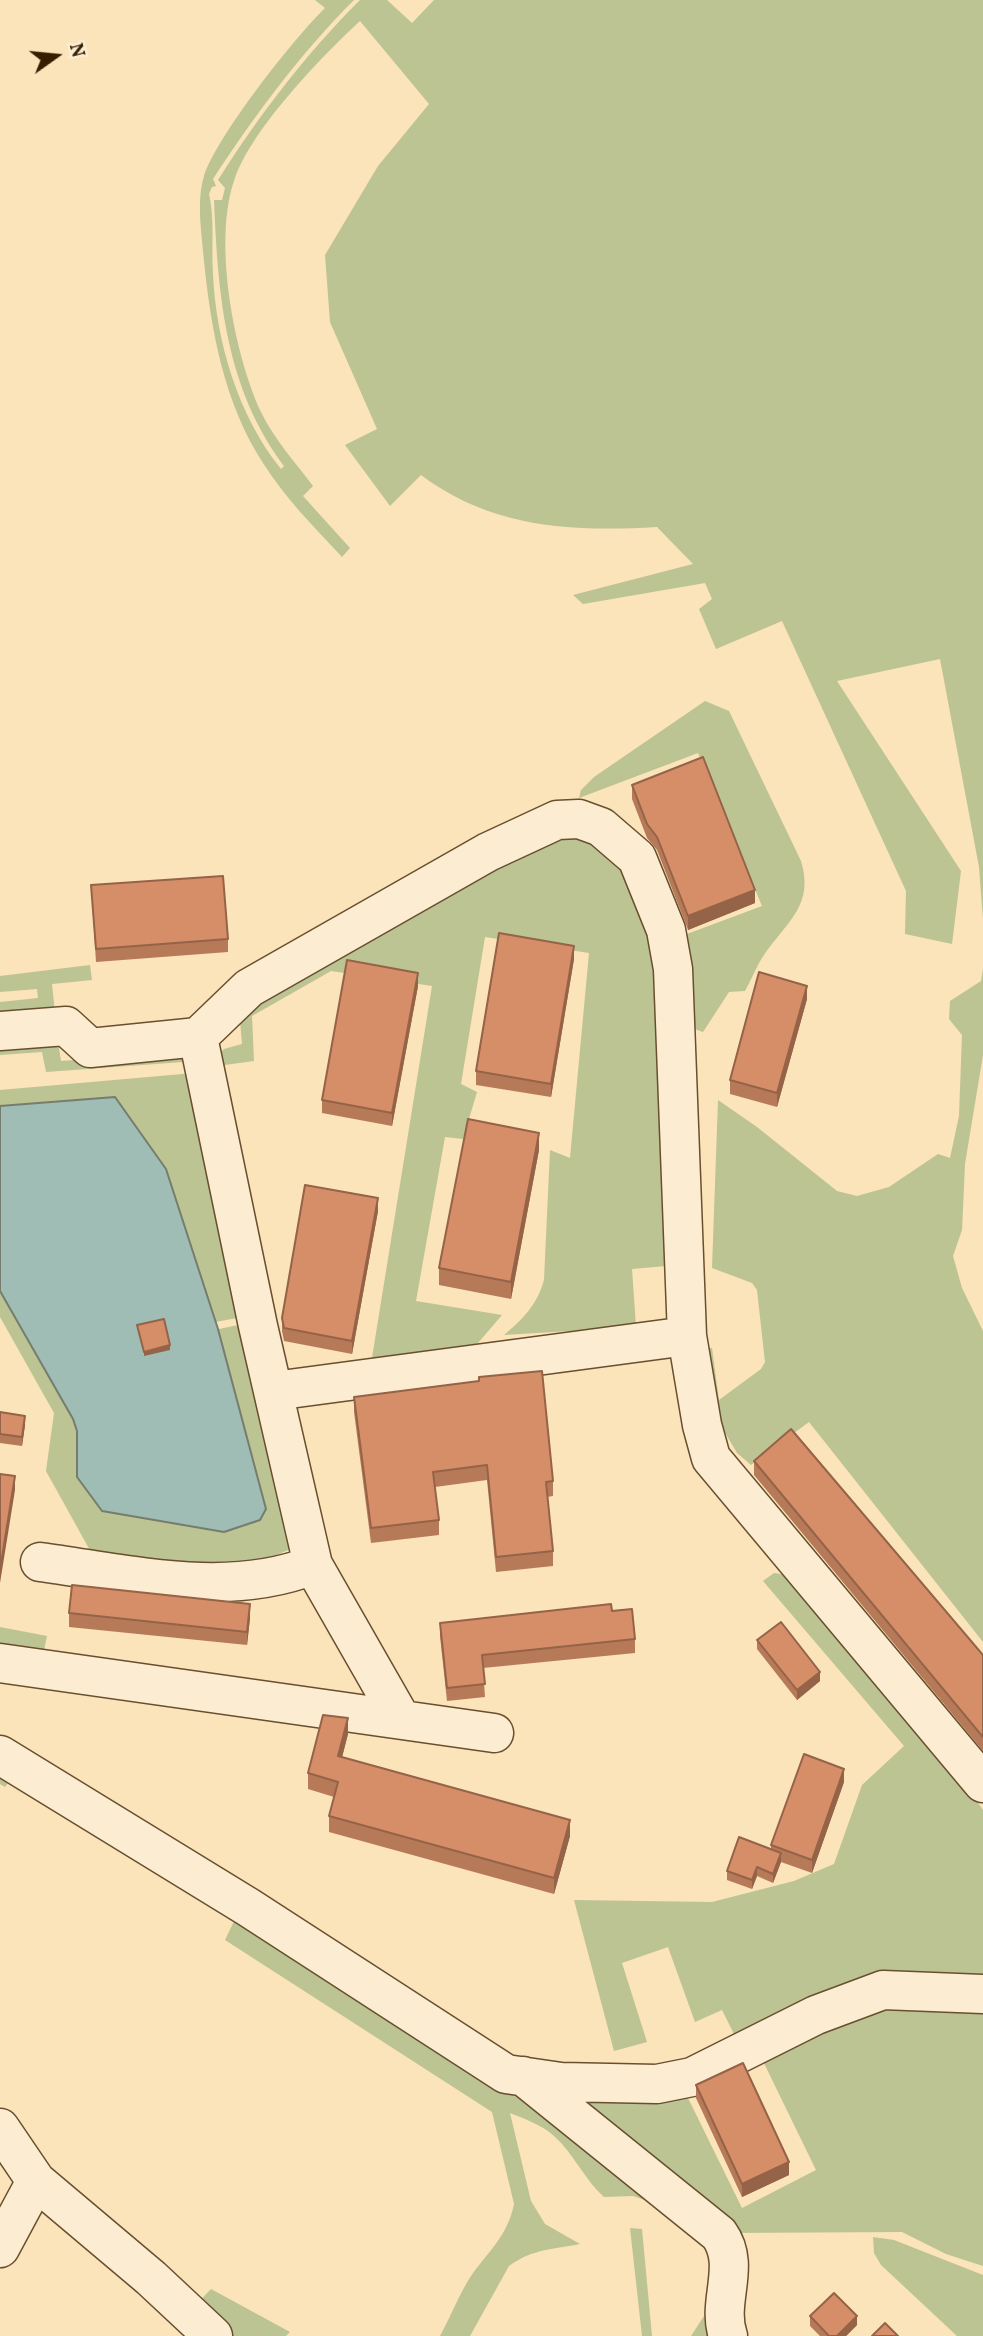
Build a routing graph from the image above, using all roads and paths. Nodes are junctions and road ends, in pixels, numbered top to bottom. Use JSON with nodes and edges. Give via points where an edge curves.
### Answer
{"nodes":[{"id":1,"x":0,"y":1031,"type":"edge"},
{"id":2,"x":198,"y":1037,"type":"junction"},
{"id":3,"x":687,"y":1336,"type":"junction"},
{"id":4,"x":274,"y":1391,"type":"junction"},
{"id":5,"x":40,"y":1562,"type":"dead end"},
{"id":6,"x":313,"y":1565,"type":"junction"},
{"id":7,"x":0,"y":1663,"type":"edge"},
{"id":8,"x":401,"y":1719,"type":"junction"},
{"id":9,"x":495,"y":1733,"type":"dead end"},
{"id":10,"x":0,"y":1755,"type":"edge"},
{"id":11,"x":983,"y":1783,"type":"edge"},
{"id":12,"x":983,"y":1994,"type":"edge"},
{"id":13,"x":523,"y":2076,"type":"junction"},
{"id":14,"x":0,"y":2127,"type":"edge"},
{"id":15,"x":36,"y":2180,"type":"junction"},
{"id":16,"x":0,"y":2248,"type":"edge"},
{"id":17,"x":213,"y":2336,"type":"edge"},
{"id":18,"x":728,"y":2336,"type":"edge"}],
"edges":[{"from":1,"to":2,"type":"street","via":[[66,1026],[90,1048]]},
{"from":2,"to":3,"type":"street","via":[[248,988],[488,852],[557,820],[579,819],[601,827],[637,858],[666,930],[673,969]]},
{"from":2,"to":4,"type":"street"},
{"from":3,"to":4,"type":"street"},
{"from":3,"to":11,"type":"street","via":[[711,1458]]},
{"from":4,"to":6,"type":"street"},
{"from":5,"to":6,"type":"street","via":[[197,1583],[280,1578]]},
{"from":6,"to":8,"type":"street"},
{"from":7,"to":8,"type":"street"},
{"from":8,"to":9,"type":"street"},
{"from":10,"to":13,"type":"street","via":[[248,1907],[478,2057],[506,2074]]},
{"from":12,"to":13,"type":"street","via":[[883,1990],[816,2015],[692,2077],[657,2084],[561,2082]]},
{"from":13,"to":18,"type":"street","via":[[719,2234],[728,2246],[731,2268],[725,2300]]},
{"from":14,"to":15,"type":"street"},
{"from":15,"to":16,"type":"street"},
{"from":15,"to":17,"type":"street"}]}
